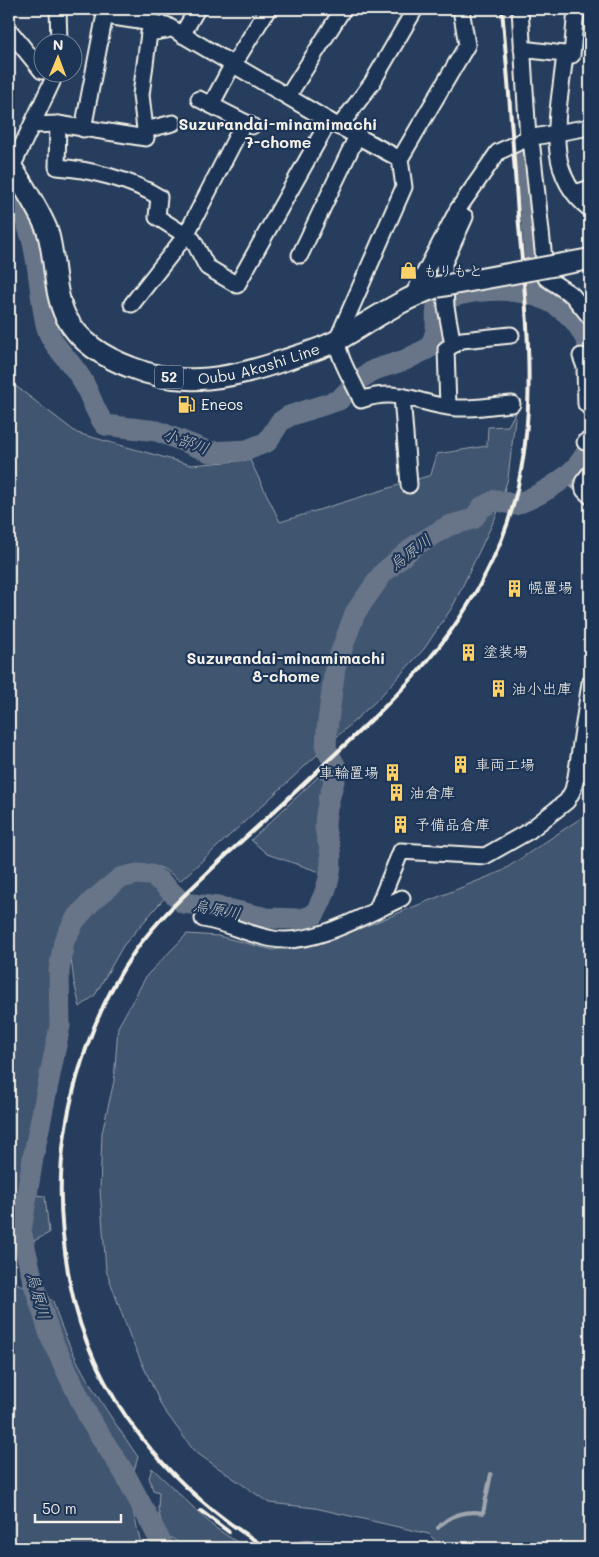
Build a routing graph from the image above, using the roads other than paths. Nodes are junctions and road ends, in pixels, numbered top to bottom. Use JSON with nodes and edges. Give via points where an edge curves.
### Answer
{"nodes":[{"id":1,"x":58,"y":9,"type":"edge"},
{"id":2,"x":197,"y":9,"type":"edge"},
{"id":3,"x":268,"y":9,"type":"edge"},
{"id":4,"x":343,"y":9,"type":"edge"},
{"id":5,"x":415,"y":9,"type":"edge"},
{"id":6,"x":461,"y":9,"type":"edge"},
{"id":7,"x":520,"y":9,"type":"edge"},
{"id":8,"x":576,"y":9,"type":"edge"},
{"id":9,"x":106,"y":12,"type":"edge"},
{"id":10,"x":148,"y":15,"type":"edge"},
{"id":11,"x":9,"y":30,"type":"edge"},
{"id":12,"x":59,"y":32,"type":"edge"},
{"id":13,"x":177,"y":32,"type":"junction"},
{"id":14,"x":522,"y":50,"type":"junction"},
{"id":15,"x":565,"y":54,"type":"junction"},
{"id":16,"x":32,"y":57,"type":"edge"},
{"id":17,"x":234,"y":64,"type":"junction"},
{"id":18,"x":46,"y":82,"type":"edge"},
{"id":19,"x":288,"y":96,"type":"junction"},
{"id":20,"x":173,"y":123,"type":"dead end"},
{"id":21,"x":58,"y":124,"type":"junction"},
{"id":22,"x":334,"y":124,"type":"junction"},
{"id":23,"x":32,"y":125,"type":"junction"},
{"id":24,"x":590,"y":127,"type":"edge"},
{"id":25,"x":83,"y":129,"type":"junction"},
{"id":26,"x":145,"y":130,"type":"junction"},
{"id":27,"x":557,"y":134,"type":"junction"},
{"id":28,"x":357,"y":136,"type":"junction"},
{"id":29,"x":528,"y":138,"type":"junction"},
{"id":30,"x":400,"y":159,"type":"junction"},
{"id":31,"x":10,"y":166,"type":"edge"},
{"id":32,"x":590,"y":188,"type":"edge"},
{"id":33,"x":575,"y":193,"type":"junction"},
{"id":34,"x":467,"y":196,"type":"junction"},
{"id":35,"x":590,"y":209,"type":"edge"},
{"id":36,"x":186,"y":235,"type":"junction"},
{"id":37,"x":300,"y":255,"type":"dead end"},
{"id":38,"x":590,"y":259,"type":"edge"},
{"id":39,"x":590,"y":266,"type":"edge"},
{"id":40,"x":545,"y":274,"type":"junction"},
{"id":41,"x":437,"y":295,"type":"junction"},
{"id":42,"x":132,"y":304,"type":"dead end"},
{"id":43,"x":590,"y":317,"type":"edge"},
{"id":44,"x":512,"y":335,"type":"dead end"},
{"id":45,"x":337,"y":340,"type":"junction"},
{"id":46,"x":453,"y":345,"type":"junction"},
{"id":47,"x":582,"y":356,"type":"dead end"},
{"id":48,"x":402,"y":396,"type":"junction"},
{"id":49,"x":512,"y":404,"type":"dead end"},
{"id":50,"x":448,"y":406,"type":"junction"},
{"id":51,"x":589,"y":407,"type":"edge"},
{"id":52,"x":590,"y":473,"type":"edge"},
{"id":53,"x":408,"y":485,"type":"dead end"},
{"id":54,"x":590,"y":496,"type":"edge"},
{"id":55,"x":590,"y":683,"type":"edge"},
{"id":56,"x":583,"y":772,"type":"edge"},
{"id":57,"x":402,"y":898,"type":"dead end"},
{"id":58,"x":377,"y":909,"type":"junction"},
{"id":59,"x":203,"y":919,"type":"dead end"}],
"edges":[{"from":1,"to":12,"type":"street"},
{"from":2,"to":13,"type":"street"},
{"from":3,"to":17,"type":"street"},
{"from":4,"to":19,"type":"street"},
{"from":5,"to":22,"type":"street","via":[[372,83]]},
{"from":6,"to":30,"type":"street","via":[[467,45]]},
{"from":7,"to":14,"type":"street"},
{"from":8,"to":15,"type":"street","via":[[572,54]]},
{"from":9,"to":10,"type":"street"},
{"from":9,"to":25,"type":"street"},
{"from":10,"to":13,"type":"street"},
{"from":11,"to":16,"type":"street"},
{"from":13,"to":17,"type":"street"},
{"from":13,"to":26,"type":"street","via":[[148,33],[141,95]]},
{"from":14,"to":15,"type":"street"},
{"from":14,"to":29,"type":"street"},
{"from":15,"to":27,"type":"street"},
{"from":17,"to":19,"type":"street"},
{"from":17,"to":36,"type":"street","via":[[205,102],[248,124]]},
{"from":18,"to":23,"type":"street"},
{"from":19,"to":22,"type":"street"},
{"from":20,"to":26,"type":"street"},
{"from":21,"to":23,"type":"street"},
{"from":21,"to":25,"type":"street"},
{"from":21,"to":36,"type":"street","via":[[57,167],[79,168],[147,190],[159,197],[157,217]]},
{"from":22,"to":28,"type":"street"},
{"from":22,"to":36,"type":"street","via":[[237,285],[208,267],[193,240]]},
{"from":23,"to":31,"type":"street"},
{"from":24,"to":27,"type":"street"},
{"from":25,"to":26,"type":"street","via":[[146,138]]},
{"from":27,"to":29,"type":"street"},
{"from":27,"to":33,"type":"street","via":[[556,152],[560,168]]},
{"from":28,"to":30,"type":"street"},
{"from":28,"to":37,"type":"street"},
{"from":29,"to":34,"type":"street","via":[[498,152]]},
{"from":29,"to":40,"type":"street","via":[[532,148]]},
{"from":30,"to":45,"type":"street","via":[[404,187]]},
{"from":31,"to":45,"type":"main road","name":"Oubu Akashi Line","number":"52","via":[[48,232],[58,296],[67,318],[83,340],[111,359],[151,374],[191,379],[216,378],[254,371]]},
{"from":32,"to":33,"type":"street"},
{"from":33,"to":35,"type":"street"},
{"from":34,"to":41,"type":"street"},
{"from":34,"to":41,"type":"street","via":[[466,216],[444,263]]},
{"from":36,"to":42,"type":"street"},
{"from":38,"to":41,"type":"main road","name":"Oubu Akashi Line","number":"52","bridge":true},
{"from":39,"to":40,"type":"street"},
{"from":40,"to":43,"type":"street","via":[[546,278],[572,295]]},
{"from":41,"to":45,"type":"main road","name":"Oubu Akashi Line","number":"52"},
{"from":41,"to":46,"type":"street"},
{"from":44,"to":46,"type":"street","via":[[462,340]]},
{"from":45,"to":48,"type":"street","via":[[339,355],[361,400],[376,395]]},
{"from":46,"to":50,"type":"street","via":[[446,348]]},
{"from":47,"to":51,"type":"street"},
{"from":48,"to":50,"type":"street"},
{"from":48,"to":53,"type":"street"},
{"from":49,"to":50,"type":"street"},
{"from":52,"to":54,"type":"street","via":[[583,482],[584,490]]},
{"from":55,"to":56,"type":"street"},
{"from":56,"to":58,"type":"street","via":[[567,802],[540,823],[485,856],[402,851]]},
{"from":57,"to":58,"type":"street"},
{"from":58,"to":59,"type":"street","via":[[325,932],[293,940],[262,937]]}]}
